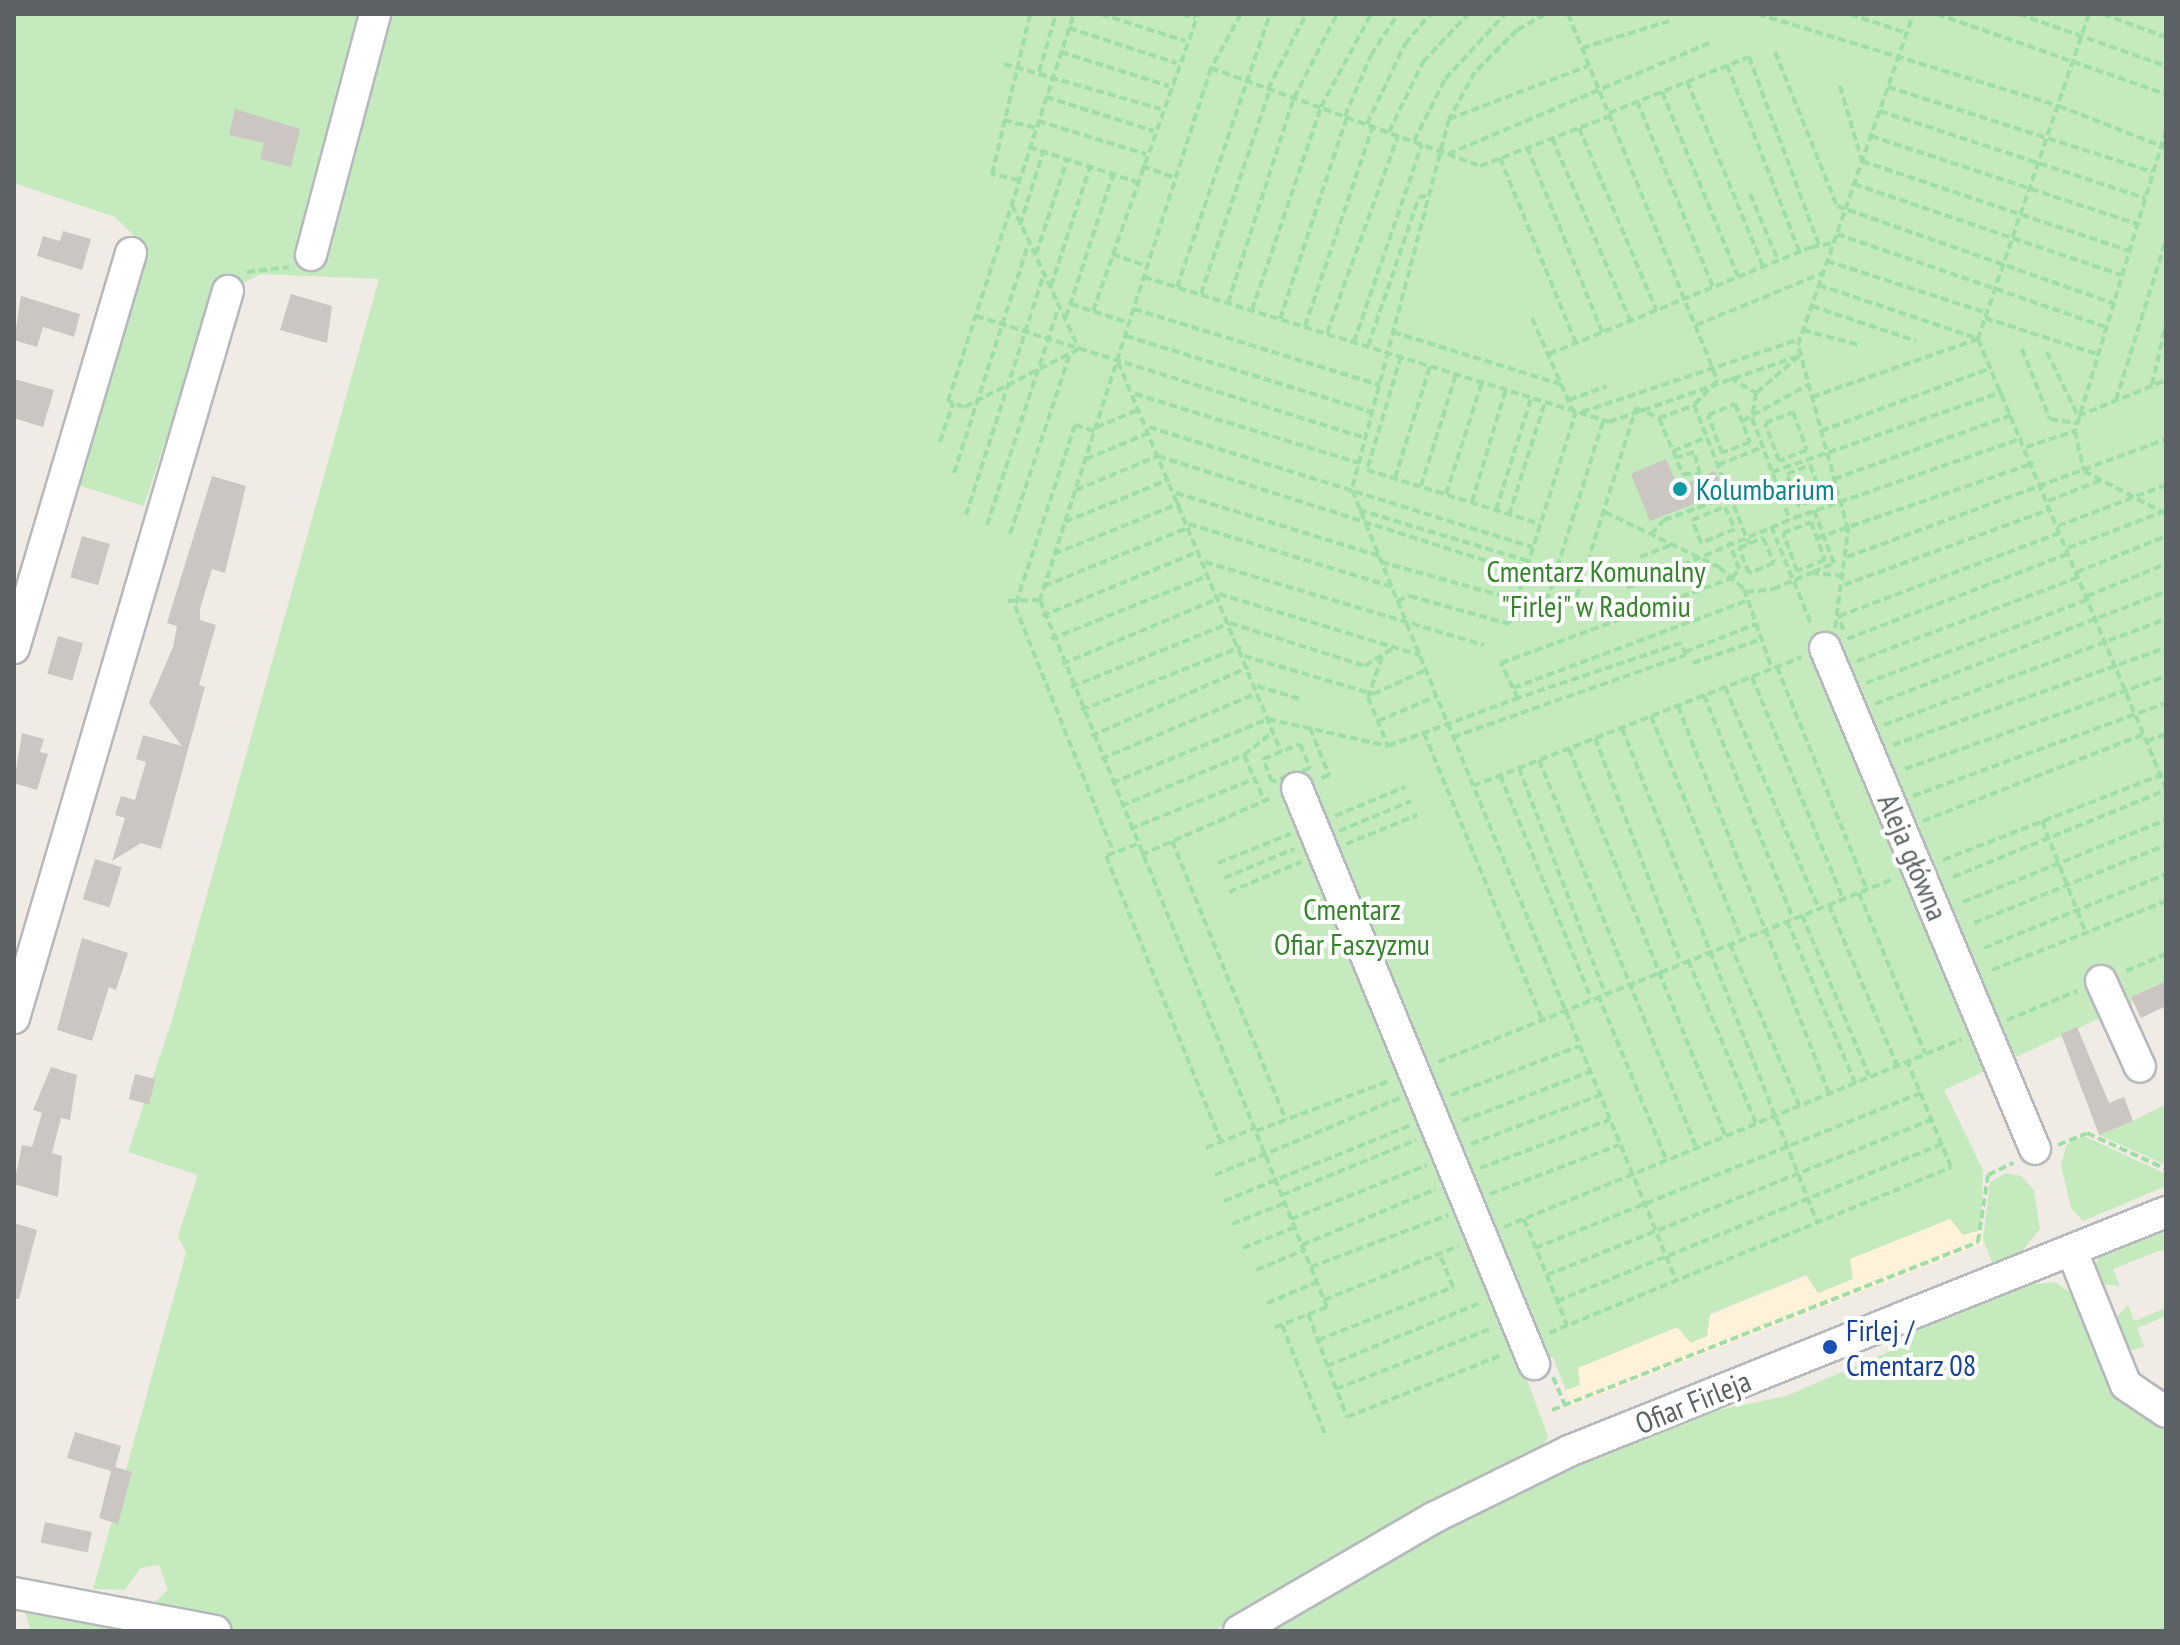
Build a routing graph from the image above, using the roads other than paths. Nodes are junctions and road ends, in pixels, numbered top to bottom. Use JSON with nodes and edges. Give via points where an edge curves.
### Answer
{"nodes":[{"id":1,"x":375,"y":14,"type":"edge"},
{"id":2,"x":131,"y":253,"type":"dead end"},
{"id":3,"x":311,"y":255,"type":"road end"},
{"id":4,"x":228,"y":291,"type":"road end"},
{"id":5,"x":1835,"y":644,"type":"road end"},
{"id":6,"x":14,"y":648,"type":"edge"},
{"id":7,"x":1297,"y":788,"type":"road end"},
{"id":8,"x":2101,"y":981,"type":"road end"},
{"id":9,"x":14,"y":1018,"type":"edge"},
{"id":10,"x":2140,"y":1067,"type":"dead end"},
{"id":11,"x":2037,"y":1152,"type":"road end"},
{"id":12,"x":2166,"y":1212,"type":"edge"},
{"id":13,"x":2072,"y":1251,"type":"junction"},
{"id":14,"x":1536,"y":1351,"type":"road end"},
{"id":15,"x":2166,"y":1412,"type":"edge"},
{"id":16,"x":14,"y":1593,"type":"edge"},
{"id":17,"x":166,"y":1625,"type":"edge"},
{"id":18,"x":215,"y":1631,"type":"edge"},
{"id":19,"x":1239,"y":1631,"type":"edge"}],
"edges":[{"from":1,"to":3,"type":"street"},
{"from":2,"to":6,"type":"street"},
{"from":4,"to":9,"type":"street"},
{"from":5,"to":11,"type":"street","name":"Aleja główna","via":[[1931,860],[1985,1029]]},
{"from":7,"to":14,"type":"street","via":[[1457,1180],[1468,1248]]},
{"from":8,"to":10,"type":"street"},
{"from":12,"to":13,"type":"street","name":"Ofiar Firleja"},
{"from":13,"to":15,"type":"street","via":[[2126,1385]]},
{"from":13,"to":19,"type":"street","name":"Ofiar Firleja","via":[[1553,1458],[1433,1518]]},
{"from":16,"to":17,"type":"street"},
{"from":17,"to":18,"type":"street"}]}
